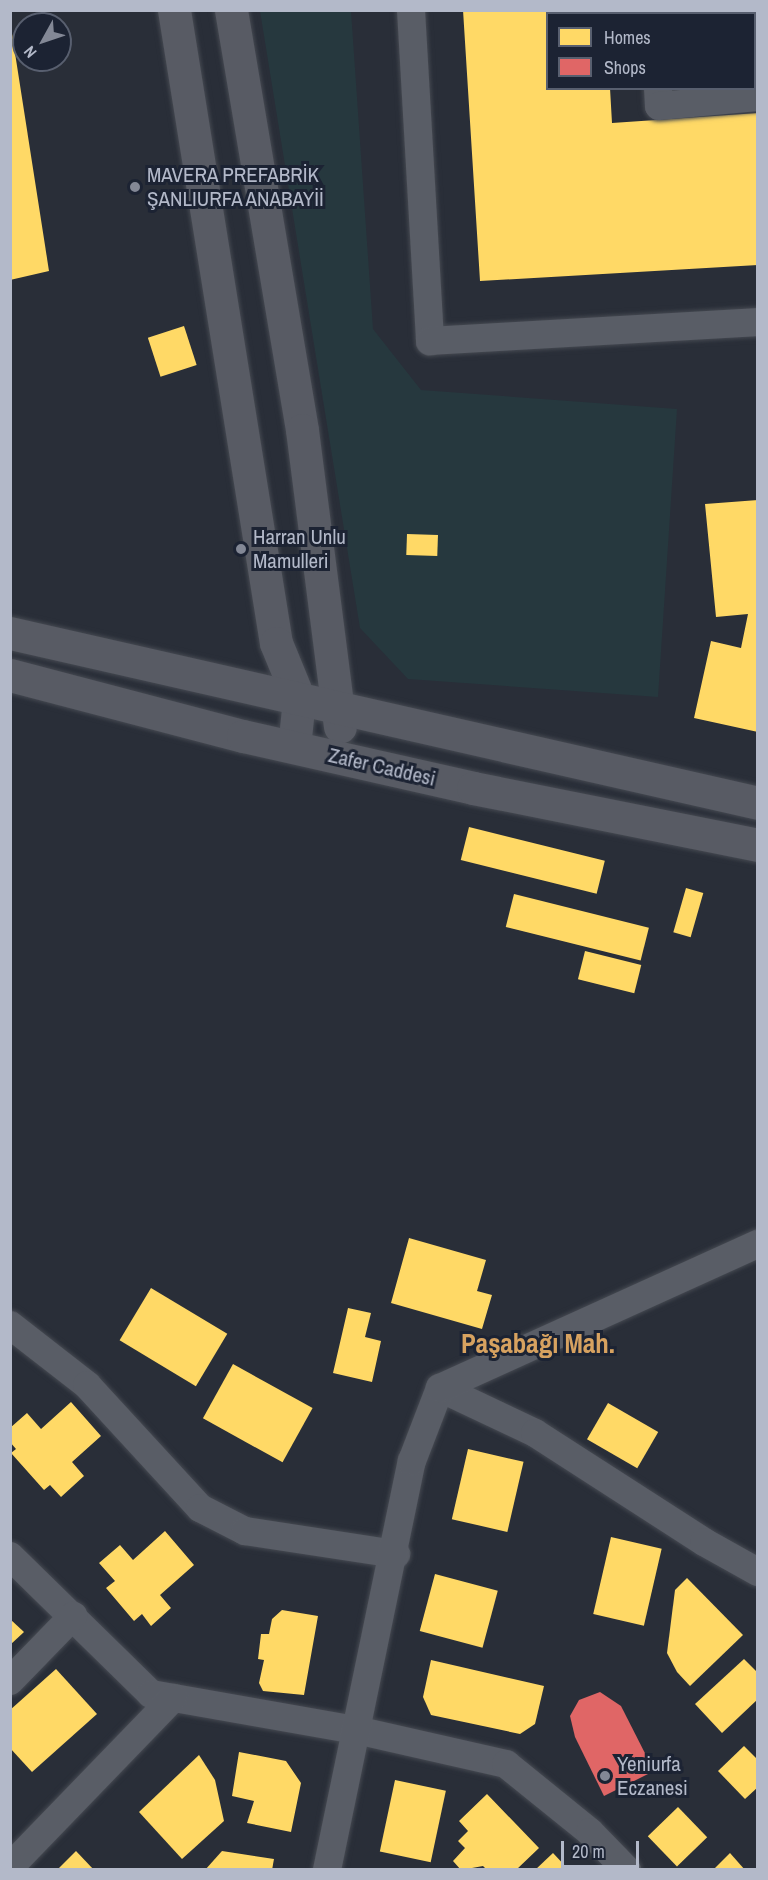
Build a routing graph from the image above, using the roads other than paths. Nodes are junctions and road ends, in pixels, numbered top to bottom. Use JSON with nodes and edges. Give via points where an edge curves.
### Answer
{"nodes":[{"id":1,"x":174,"y":10,"type":"edge"},
{"id":2,"x":231,"y":10,"type":"edge"},
{"id":3,"x":411,"y":10,"type":"edge"},
{"id":4,"x":658,"y":90,"type":"edge"},
{"id":5,"x":758,"y":97,"type":"edge"},
{"id":6,"x":758,"y":322,"type":"edge"},
{"id":7,"x":10,"y":633,"type":"edge"},
{"id":8,"x":10,"y":675,"type":"edge"},
{"id":9,"x":299,"y":699,"type":"junction"},
{"id":10,"x":338,"y":708,"type":"junction"},
{"id":11,"x":294,"y":747,"type":"junction"},
{"id":12,"x":343,"y":758,"type":"junction"},
{"id":13,"x":758,"y":803,"type":"edge"},
{"id":14,"x":758,"y":845,"type":"edge"},
{"id":15,"x":758,"y":1244,"type":"edge"},
{"id":16,"x":10,"y":1325,"type":"edge"},
{"id":17,"x":440,"y":1388,"type":"junction"},
{"id":18,"x":396,"y":1554,"type":"junction"},
{"id":19,"x":10,"y":1556,"type":"edge"},
{"id":20,"x":758,"y":1572,"type":"edge"},
{"id":21,"x":73,"y":1616,"type":"junction"},
{"id":22,"x":10,"y":1681,"type":"edge"},
{"id":23,"x":173,"y":1698,"type":"junction"},
{"id":24,"x":356,"y":1730,"type":"junction"},
{"id":25,"x":10,"y":1867,"type":"edge"},
{"id":26,"x":327,"y":1869,"type":"edge"},
{"id":27,"x":627,"y":1869,"type":"edge"}],
"edges":[{"from":1,"to":9,"type":"main road","via":[[276,643]]},
{"from":2,"to":10,"type":"main road","via":[[302,430]]},
{"from":3,"to":6,"type":"street","via":[[430,341]]},
{"from":4,"to":5,"type":"street","via":[[659,106]]},
{"from":7,"to":9,"type":"main road"},
{"from":8,"to":11,"type":"main road","name":"Zafer Caddesi"},
{"from":9,"to":10,"type":"main road"},
{"from":9,"to":11,"type":"main road"},
{"from":10,"to":12,"type":"main road"},
{"from":10,"to":13,"type":"main road"},
{"from":11,"to":12,"type":"main road","name":"Zafer Caddesi"},
{"from":12,"to":14,"type":"main road","name":"Zafer Caddesi"},
{"from":15,"to":17,"type":"street"},
{"from":16,"to":18,"type":"street","via":[[87,1385],[200,1509],[245,1531]]},
{"from":17,"to":18,"type":"street","via":[[412,1461]]},
{"from":17,"to":20,"type":"street","via":[[535,1433],[704,1542]]},
{"from":18,"to":24,"type":"street"},
{"from":19,"to":21,"type":"street"},
{"from":21,"to":22,"type":"street"},
{"from":21,"to":23,"type":"street","via":[[152,1694]]},
{"from":23,"to":24,"type":"street"},
{"from":23,"to":25,"type":"street"},
{"from":24,"to":26,"type":"street"},
{"from":24,"to":27,"type":"street","via":[[506,1764],[590,1832]]}]}
